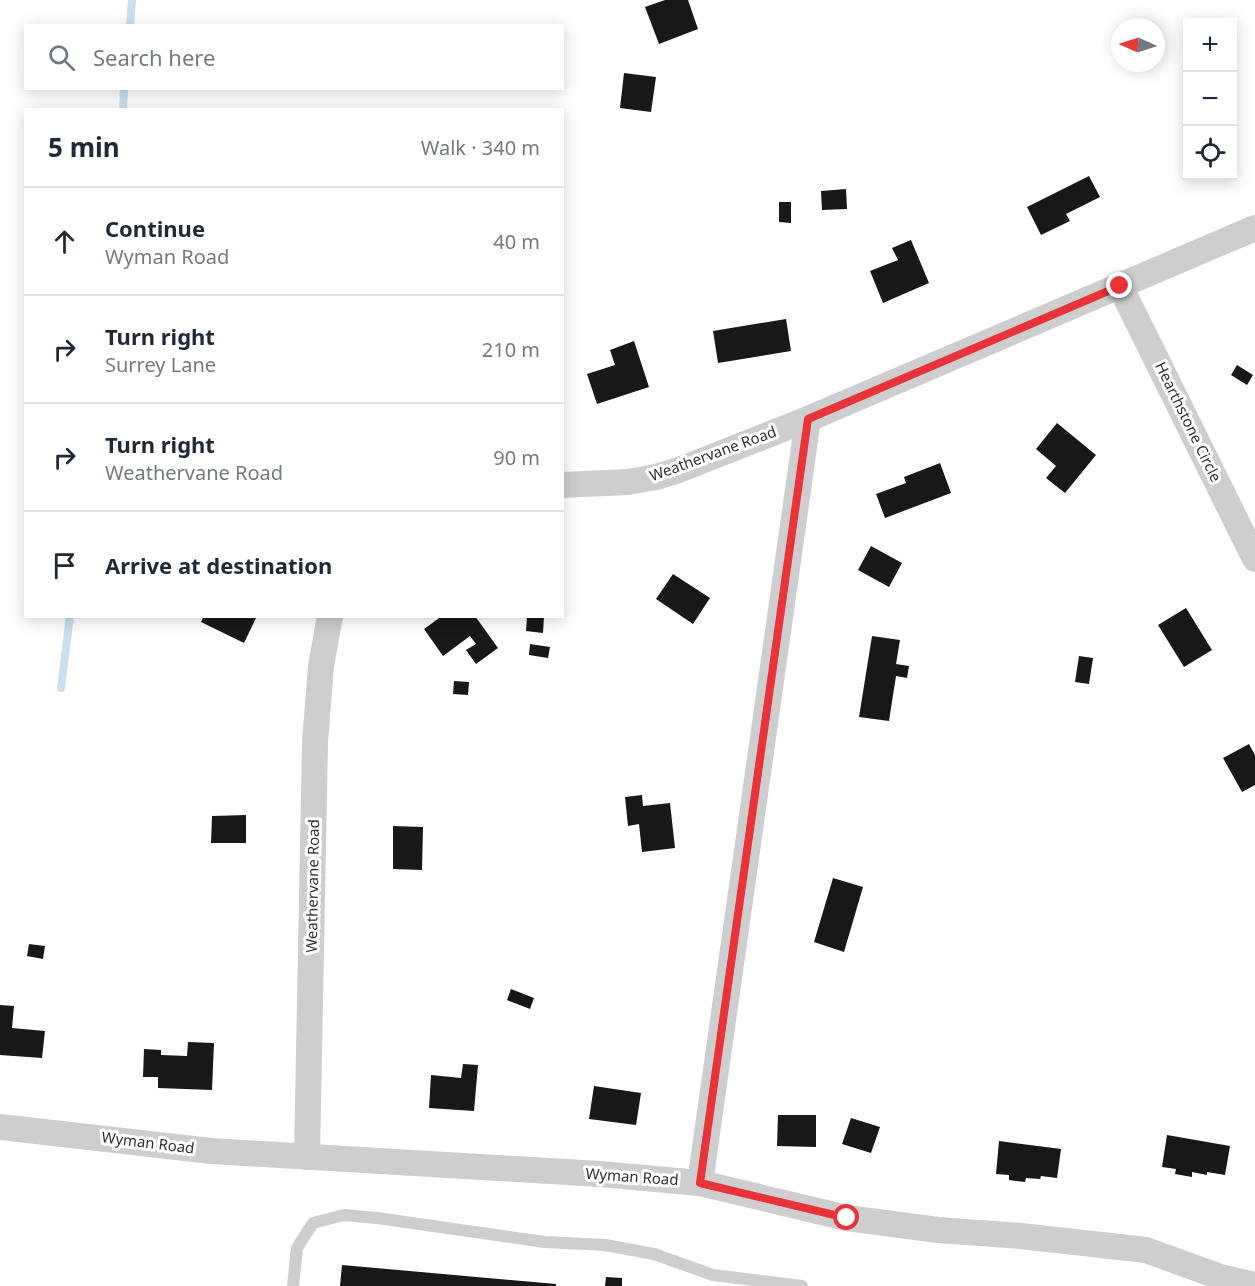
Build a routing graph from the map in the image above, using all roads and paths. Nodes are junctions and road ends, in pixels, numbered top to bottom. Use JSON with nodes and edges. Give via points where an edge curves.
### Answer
{"nodes":[{"id":1,"x":1255,"y":228,"type":"edge"},
{"id":2,"x":1120,"y":286,"type":"junction"},
{"id":3,"x":808,"y":419,"type":"junction"},
{"id":4,"x":564,"y":485,"type":"edge"},
{"id":5,"x":1255,"y":559,"type":"edge"},
{"id":6,"x":330,"y":618,"type":"edge"},
{"id":7,"x":0,"y":1127,"type":"edge"},
{"id":8,"x":307,"y":1157,"type":"junction"},
{"id":9,"x":700,"y":1183,"type":"junction"},
{"id":10,"x":713,"y":1280,"type":"edge"},
{"id":11,"x":293,"y":1286,"type":"edge"},
{"id":12,"x":802,"y":1286,"type":"edge"},
{"id":13,"x":1255,"y":1286,"type":"edge"}],
"edges":[{"from":1,"to":2,"type":"street","name":"Weathervane Road"},
{"from":2,"to":3,"type":"street","name":"Weathervane Road"},
{"from":2,"to":5,"type":"street","name":"Hearthstone Circle"},
{"from":3,"to":4,"type":"street","name":"Weathervane Road","via":[[656,477]]},
{"from":3,"to":9,"type":"street"},
{"from":6,"to":8,"type":"street","name":"Weathervane Road","via":[[316,732]]},
{"from":7,"to":8,"type":"street","name":"Wyman Road","via":[[211,1151]]},
{"from":8,"to":9,"type":"street","name":"Wyman Road"},
{"from":9,"to":13,"type":"street","name":"Wyman Road","via":[[847,1218],[1146,1250]]},
{"from":10,"to":11,"type":"lane","via":[[654,1254],[605,1245],[545,1242],[344,1215],[314,1223],[297,1248]]},
{"from":10,"to":12,"type":"lane"}]}
